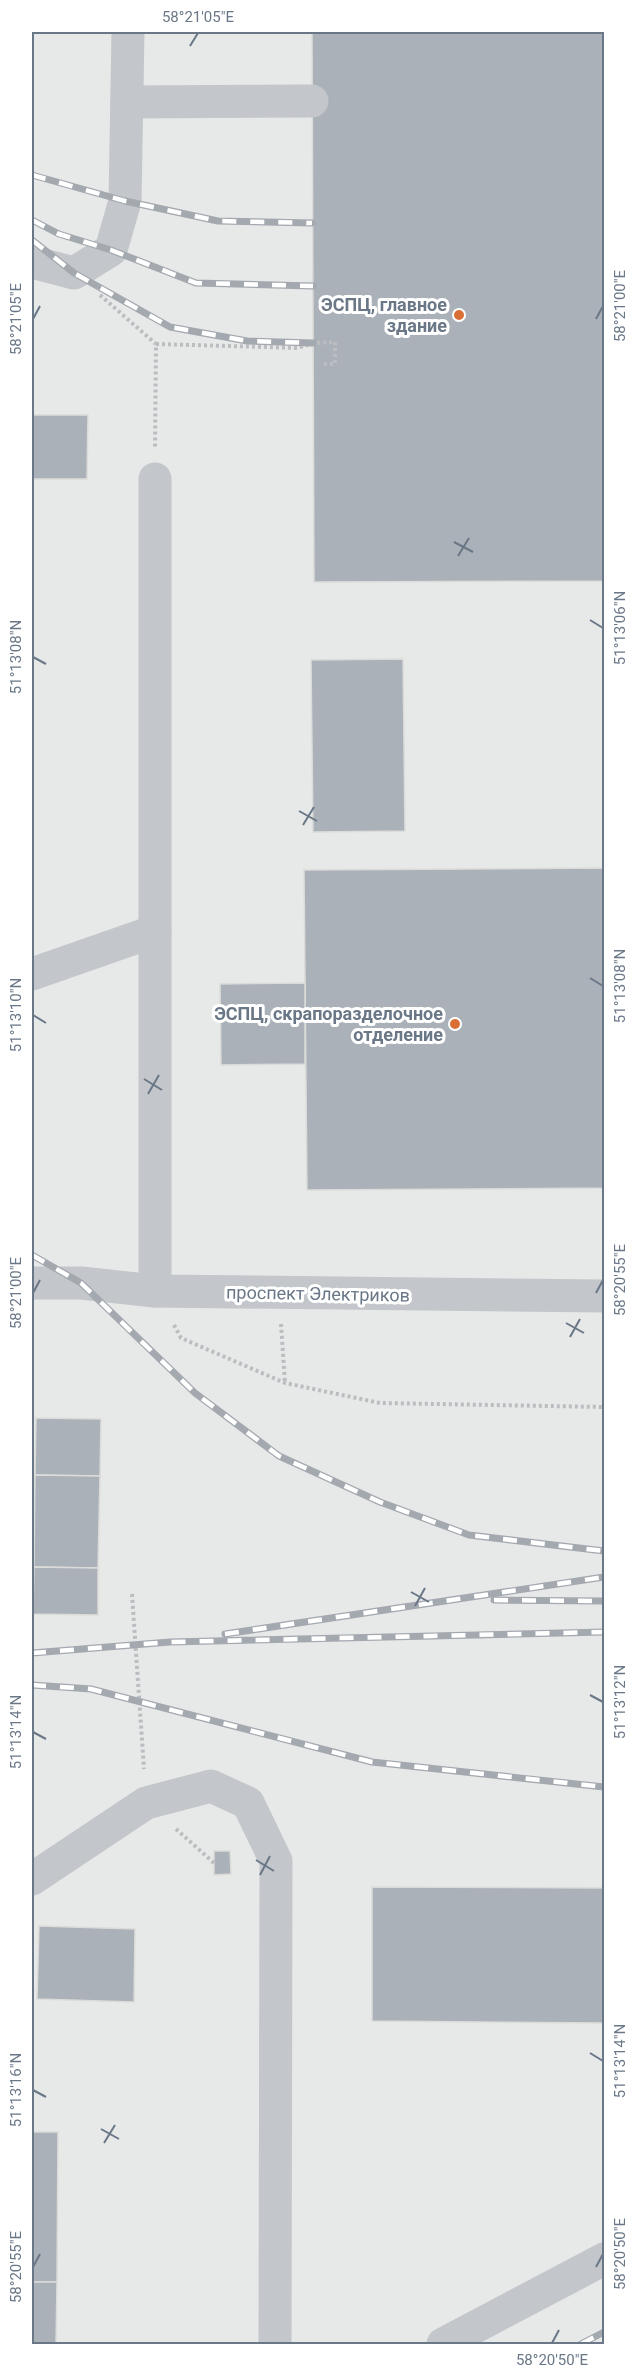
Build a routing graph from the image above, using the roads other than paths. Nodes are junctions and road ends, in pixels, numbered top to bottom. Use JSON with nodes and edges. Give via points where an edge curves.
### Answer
{"nodes":[{"id":1,"x":128,"y":32,"type":"edge"},
{"id":2,"x":312,"y":101,"type":"dead end"},
{"id":3,"x":127,"y":102,"type":"junction"},
{"id":4,"x":32,"y":262,"type":"edge"},
{"id":5,"x":155,"y":479,"type":"road end"},
{"id":6,"x":155,"y":931,"type":"junction"},
{"id":7,"x":32,"y":974,"type":"edge"},
{"id":8,"x":32,"y":1283,"type":"edge"},
{"id":9,"x":154,"y":1291,"type":"junction"},
{"id":10,"x":604,"y":1296,"type":"edge"},
{"id":11,"x":32,"y":1879,"type":"edge"},
{"id":12,"x":604,"y":2259,"type":"edge"},
{"id":13,"x":275,"y":2344,"type":"edge"},
{"id":14,"x":443,"y":2344,"type":"edge"}],
"edges":[{"from":1,"to":3,"type":"street"},
{"from":2,"to":3,"type":"street"},
{"from":3,"to":4,"type":"street","via":[[125,201],[111,250],[75,273]]},
{"from":5,"to":6,"type":"street"},
{"from":6,"to":7,"type":"street"},
{"from":6,"to":9,"type":"street"},
{"from":8,"to":9,"type":"street","name":"проспект Электриков","via":[[81,1283]]},
{"from":9,"to":10,"type":"street","name":"проспект Электриков"},
{"from":11,"to":13,"type":"street","via":[[147,1803],[211,1786],[248,1803],[276,1861]]},
{"from":12,"to":14,"type":"street"}]}
